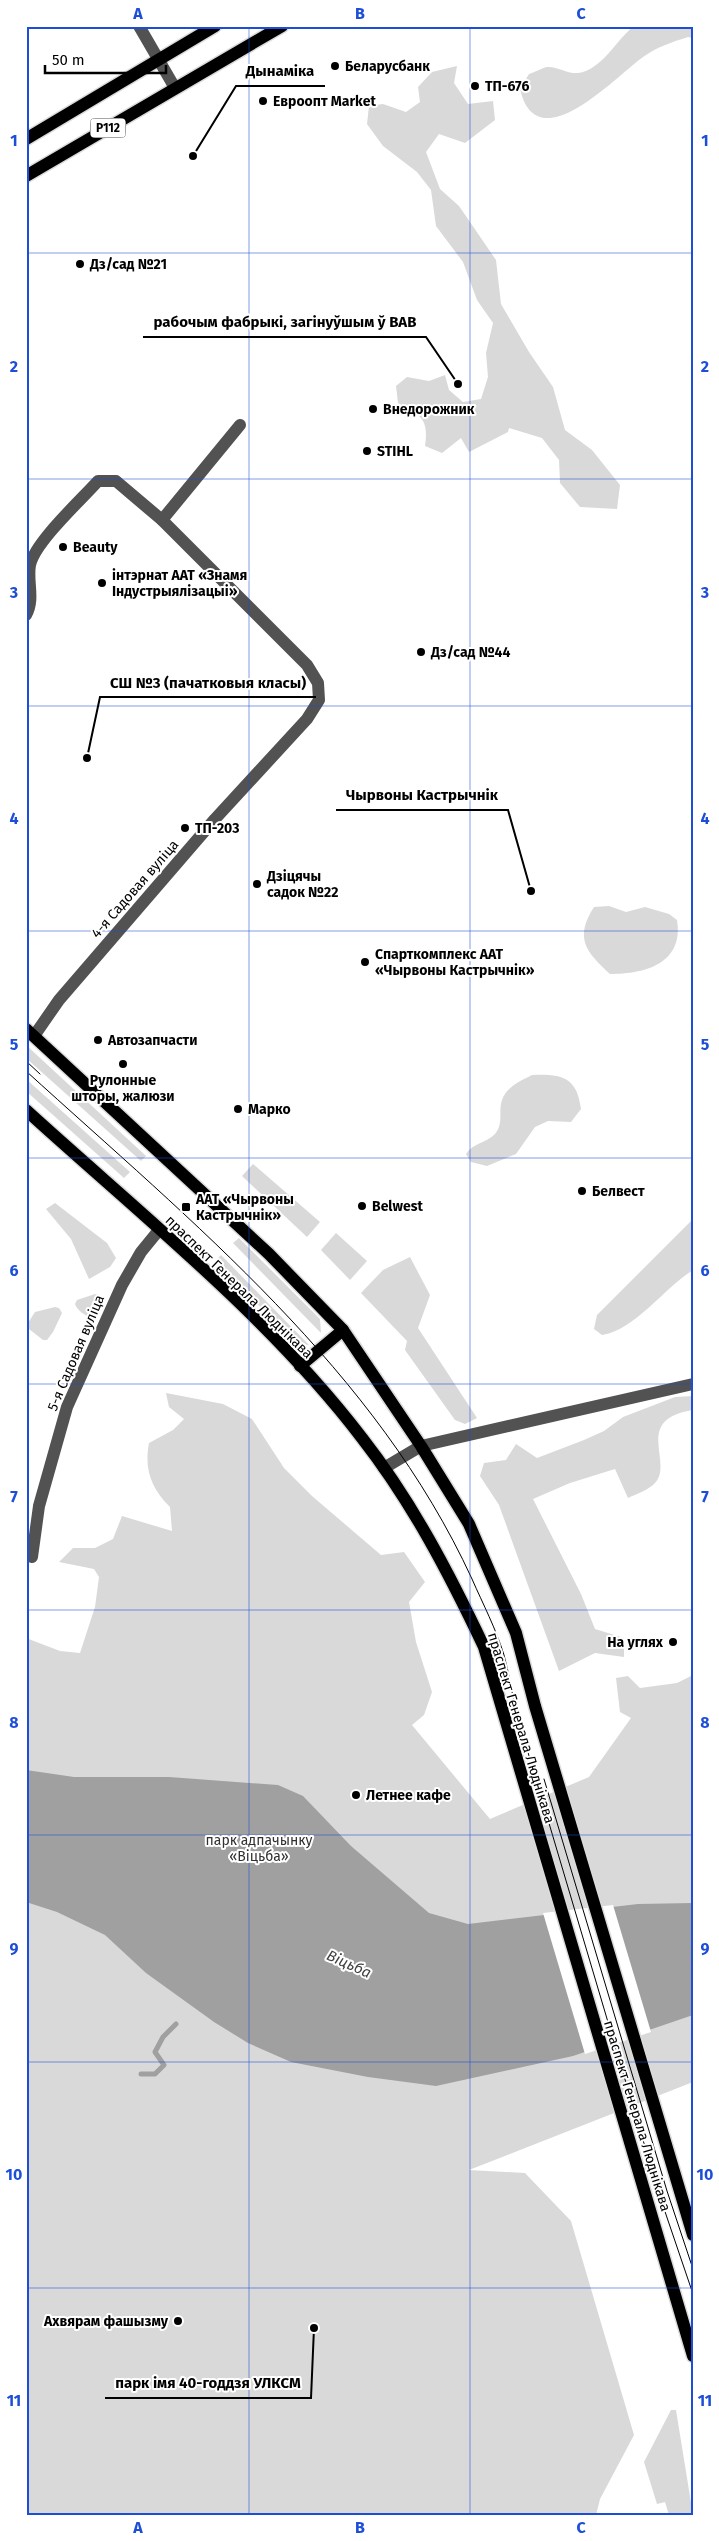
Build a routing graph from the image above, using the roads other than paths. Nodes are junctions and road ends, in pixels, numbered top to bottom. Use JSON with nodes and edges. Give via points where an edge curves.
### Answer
{"nodes":[{"id":1,"x":139,"y":26,"type":"edge"},
{"id":2,"x":214,"y":26,"type":"edge"},
{"id":3,"x":282,"y":26,"type":"edge"},
{"id":4,"x":159,"y":60,"type":"junction"},
{"id":5,"x":175,"y":88,"type":"junction"},
{"id":6,"x":26,"y":139,"type":"edge"},
{"id":7,"x":26,"y":176,"type":"edge"},
{"id":8,"x":240,"y":425,"type":"dead end"},
{"id":9,"x":162,"y":520,"type":"junction"},
{"id":10,"x":26,"y":615,"type":"edge"},
{"id":11,"x":30,"y":1032,"type":"edge"},
{"id":12,"x":26,"y":1110,"type":"edge"},
{"id":13,"x":159,"y":1230,"type":"junction"},
{"id":14,"x":343,"y":1330,"type":"junction"},
{"id":15,"x":300,"y":1366,"type":"junction"},
{"id":16,"x":693,"y":1384,"type":"edge"},
{"id":17,"x":421,"y":1446,"type":"junction"},
{"id":18,"x":384,"y":1468,"type":"junction"},
{"id":19,"x":32,"y":1557,"type":"dead end"},
{"id":20,"x":693,"y":2235,"type":"edge"},
{"id":21,"x":693,"y":2356,"type":"edge"}],
"edges":[{"from":1,"to":4,"type":"street"},
{"from":2,"to":4,"type":"main road","number":"Р112"},
{"from":3,"to":5,"type":"main road","number":"Р112"},
{"from":4,"to":5,"type":"street"},
{"from":4,"to":6,"type":"main road","number":"Р112"},
{"from":5,"to":7,"type":"main road","number":"Р112"},
{"from":8,"to":9,"type":"street"},
{"from":9,"to":10,"type":"street","name":"4-я Садовая вуліца","via":[[116,481],[98,481],[40,546],[30,566],[30,607]]},
{"from":9,"to":11,"type":"street","name":"4-я Садовая вуліца","via":[[307,666],[318,683],[320,700],[307,719],[215,819]]},
{"from":11,"to":14,"type":"main road","name":"праспект Генерала Люднікава","via":[[269,1254]]},
{"from":12,"to":13,"type":"main road","name":"праспект Генерала Люднікава"},
{"from":13,"to":15,"type":"main road","name":"праспект Генерала Люднікава","via":[[230,1295]]},
{"from":13,"to":19,"type":"street","name":"5-я Садовая вуліца","via":[[141,1252],[122,1285],[67,1407],[39,1506]]},
{"from":14,"to":15,"type":"main road"},
{"from":14,"to":17,"type":"main road","name":"праспект Генерала Люднікава"},
{"from":15,"to":18,"type":"main road","name":"праспект Генерала Люднікава","via":[[361,1436]]},
{"from":16,"to":17,"type":"street"},
{"from":17,"to":18,"type":"street"},
{"from":17,"to":20,"type":"main road","name":"праспект Генерала Люднікава","via":[[473,1533],[516,1633]]},
{"from":18,"to":21,"type":"main road","name":"праспект Генерала Люднікава","via":[[447,1569],[484,1646]]}]}
